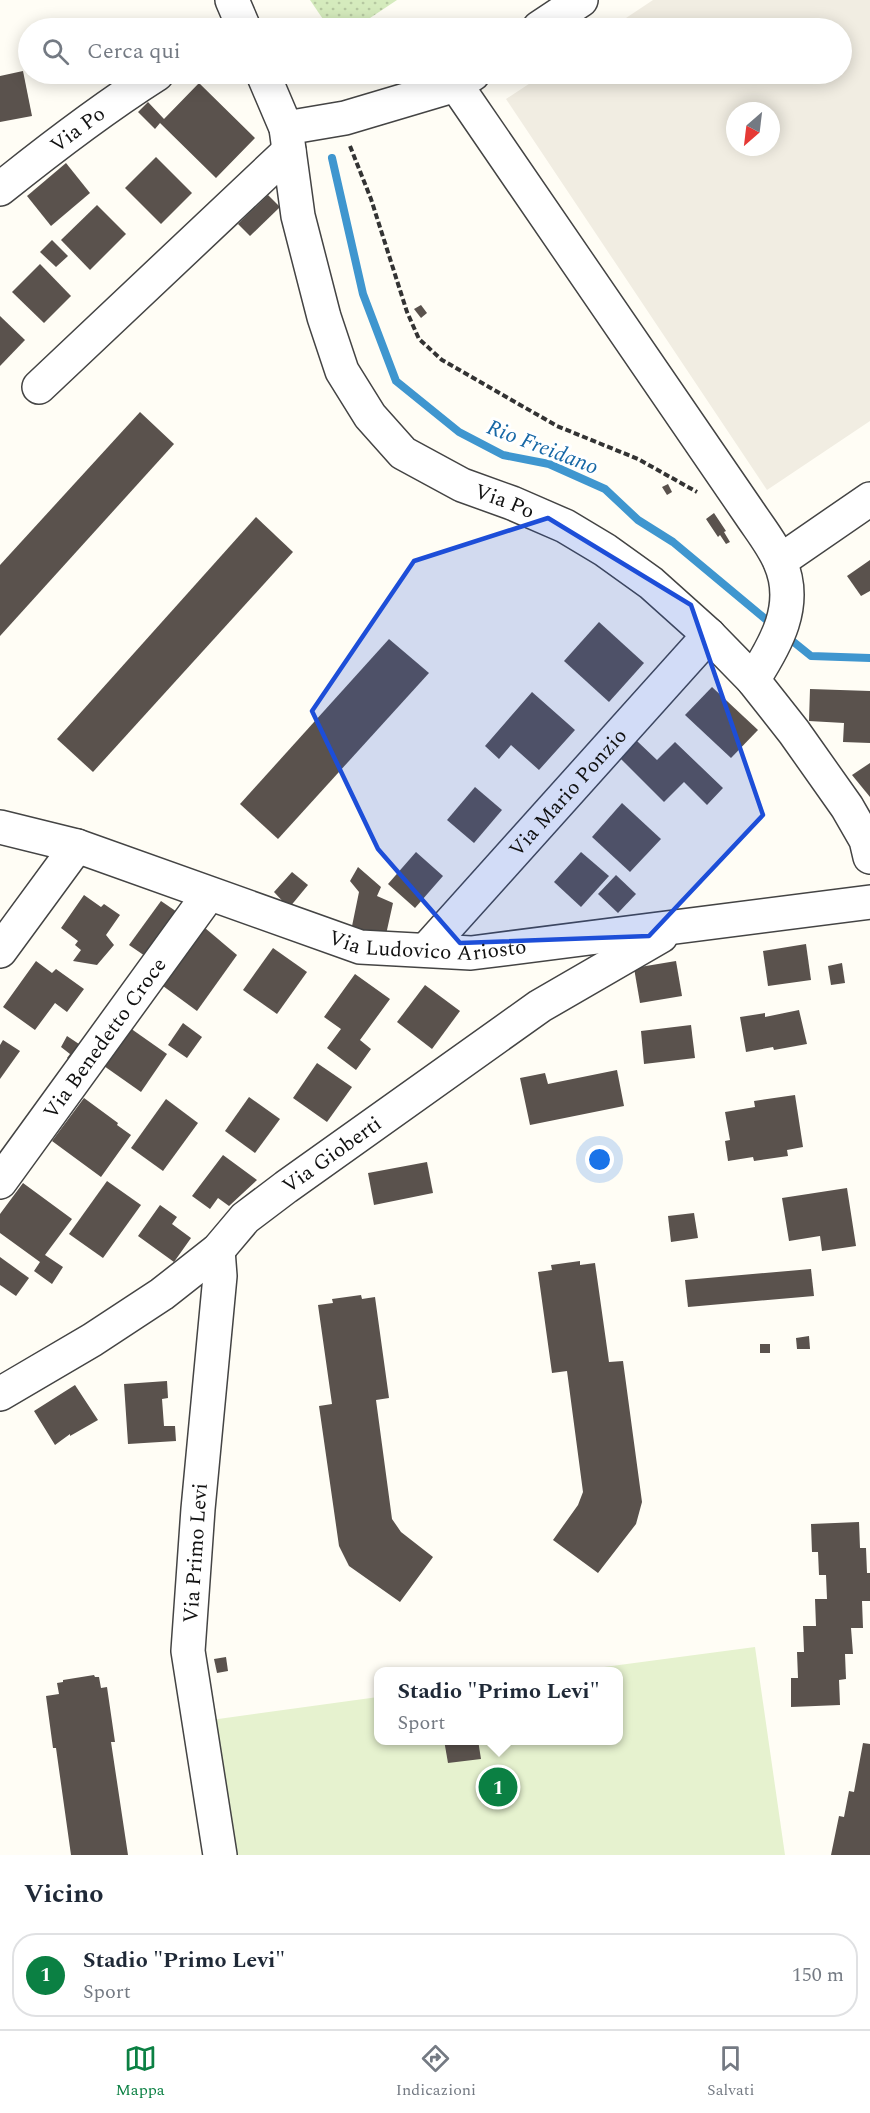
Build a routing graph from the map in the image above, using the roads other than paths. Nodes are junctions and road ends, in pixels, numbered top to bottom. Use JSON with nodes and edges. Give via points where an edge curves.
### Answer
{"nodes":[{"id":1,"x":581,"y":0,"type":"edge"},
{"id":2,"x":554,"y":18,"type":"edge"},
{"id":3,"x":143,"y":84,"type":"edge"},
{"id":4,"x":267,"y":84,"type":"edge"},
{"id":5,"x":451,"y":84,"type":"edge"},
{"id":6,"x":467,"y":84,"type":"edge"},
{"id":7,"x":287,"y":140,"type":"junction"},
{"id":8,"x":0,"y":189,"type":"edge"},
{"id":9,"x":39,"y":387,"type":"dead end"},
{"id":10,"x":870,"y":499,"type":"edge"},
{"id":11,"x":780,"y":561,"type":"junction"},
{"id":12,"x":709,"y":635,"type":"junction"},
{"id":13,"x":753,"y":680,"type":"junction"},
{"id":14,"x":0,"y":827,"type":"edge"},
{"id":15,"x":77,"y":846,"type":"junction"},
{"id":16,"x":870,"y":857,"type":"edge"},
{"id":17,"x":209,"y":894,"type":"junction"},
{"id":18,"x":869,"y":902,"type":"edge"},
{"id":19,"x":673,"y":929,"type":"junction"},
{"id":20,"x":426,"y":950,"type":"junction"},
{"id":21,"x":0,"y":951,"type":"edge"},
{"id":22,"x":0,"y":1182,"type":"edge"},
{"id":23,"x":218,"y":1250,"type":"junction"},
{"id":24,"x":0,"y":1394,"type":"edge"},
{"id":25,"x":220,"y":1855,"type":"edge"}],
"edges":[{"from":1,"to":2,"type":"street"},
{"from":3,"to":8,"type":"street","name":"Via Po"},
{"from":4,"to":7,"type":"street","name":"Via Po"},
{"from":5,"to":7,"type":"street","via":[[339,119]]},
{"from":6,"to":11,"type":"street"},
{"from":7,"to":9,"type":"street"},
{"from":7,"to":12,"type":"street","name":"Via Po","via":[[298,216],[324,317],[342,371],[370,416],[403,453],[462,485],[565,526],[605,550],[651,583]]},
{"from":10,"to":11,"type":"street"},
{"from":11,"to":13,"type":"street","via":[[786,580],[787,609],[770,653]]},
{"from":12,"to":13,"type":"street","name":"Via Po"},
{"from":12,"to":20,"type":"street","name":"Via Mario Ponzio"},
{"from":13,"to":16,"type":"street","name":"Via Po","via":[[847,807],[866,840]]},
{"from":14,"to":15,"type":"street","name":"Via Ludovico Ariosto"},
{"from":15,"to":17,"type":"street","name":"Via Ludovico Ariosto"},
{"from":15,"to":21,"type":"street"},
{"from":17,"to":20,"type":"street","name":"Via Ludovico Ariosto","via":[[360,947]]},
{"from":17,"to":22,"type":"street","name":"Via Benedetto Croce"},
{"from":18,"to":19,"type":"street","name":"Via Ludovico Ariosto"},
{"from":19,"to":20,"type":"street","name":"Via Ludovico Ariosto","via":[[471,953]]},
{"from":19,"to":23,"type":"street","name":"Via Gioberti","via":[[540,1006],[245,1218]]},
{"from":23,"to":24,"type":"street","name":"Via Gioberti","via":[[92,1340]]},
{"from":23,"to":25,"type":"street","name":"Via Primo Levi","via":[[220,1276],[188,1651]]}]}
